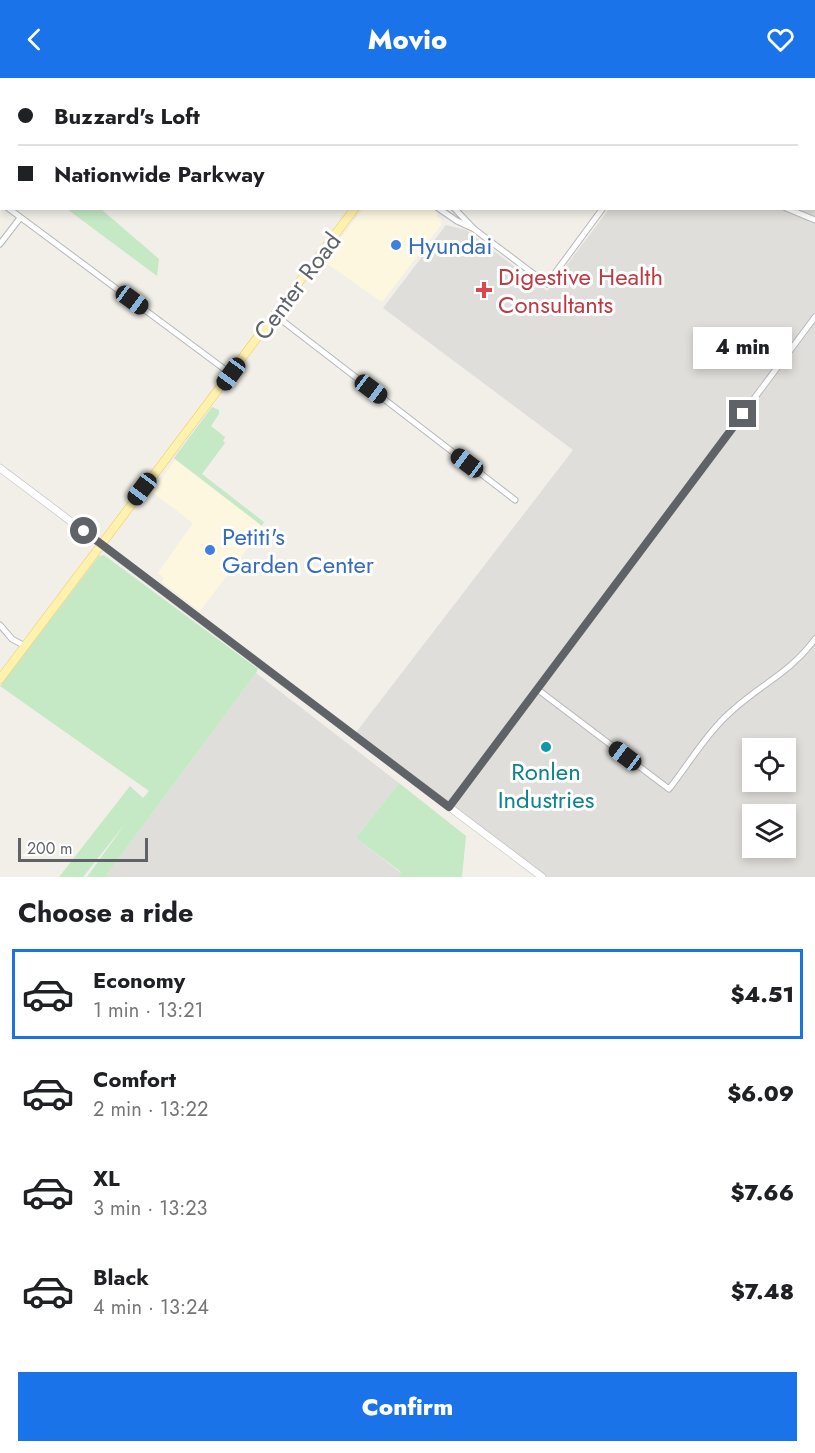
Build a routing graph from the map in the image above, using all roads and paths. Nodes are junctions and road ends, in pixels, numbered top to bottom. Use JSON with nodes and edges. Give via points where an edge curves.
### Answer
{"nodes":[{"id":1,"x":10,"y":210,"type":"edge"},
{"id":2,"x":354,"y":210,"type":"edge"},
{"id":3,"x":441,"y":210,"type":"edge"},
{"id":4,"x":456,"y":210,"type":"edge"},
{"id":5,"x":602,"y":210,"type":"edge"},
{"id":6,"x":791,"y":210,"type":"edge"},
{"id":7,"x":20,"y":218,"type":"junction"},
{"id":8,"x":815,"y":220,"type":"edge"},
{"id":9,"x":474,"y":229,"type":"junction"},
{"id":10,"x":0,"y":244,"type":"edge"},
{"id":11,"x":275,"y":315,"type":"junction"},
{"id":12,"x":815,"y":317,"type":"edge"},
{"id":13,"x":231,"y":374,"type":"junction"},
{"id":14,"x":0,"y":468,"type":"edge"},
{"id":15,"x":515,"y":500,"type":"dead end"},
{"id":16,"x":100,"y":544,"type":"junction"},
{"id":17,"x":0,"y":625,"type":"edge"},
{"id":18,"x":815,"y":639,"type":"edge"},
{"id":19,"x":23,"y":644,"type":"junction"},
{"id":20,"x":0,"y":679,"type":"edge"},
{"id":21,"x":537,"y":689,"type":"junction"},
{"id":22,"x":449,"y":807,"type":"junction"},
{"id":23,"x":542,"y":877,"type":"edge"}],
"edges":[{"from":1,"to":7,"type":"street"},
{"from":2,"to":11,"type":"main road","name":"Center Road"},
{"from":3,"to":9,"type":"street"},
{"from":4,"to":9,"type":"street"},
{"from":5,"to":9,"type":"street","via":[[547,284]]},
{"from":6,"to":8,"type":"street"},
{"from":7,"to":10,"type":"street"},
{"from":7,"to":13,"type":"street"},
{"from":11,"to":13,"type":"main road","name":"Center Road"},
{"from":11,"to":15,"type":"street"},
{"from":12,"to":21,"type":"street"},
{"from":13,"to":16,"type":"main road","name":"Center Road"},
{"from":14,"to":16,"type":"main road"},
{"from":16,"to":19,"type":"main road","name":"Center Road"},
{"from":16,"to":22,"type":"main road"},
{"from":17,"to":19,"type":"street"},
{"from":18,"to":21,"type":"street","via":[[790,668],[728,715],[669,789]]},
{"from":19,"to":20,"type":"main road","name":"Center Road"},
{"from":21,"to":22,"type":"street"},
{"from":22,"to":23,"type":"main road"}]}
